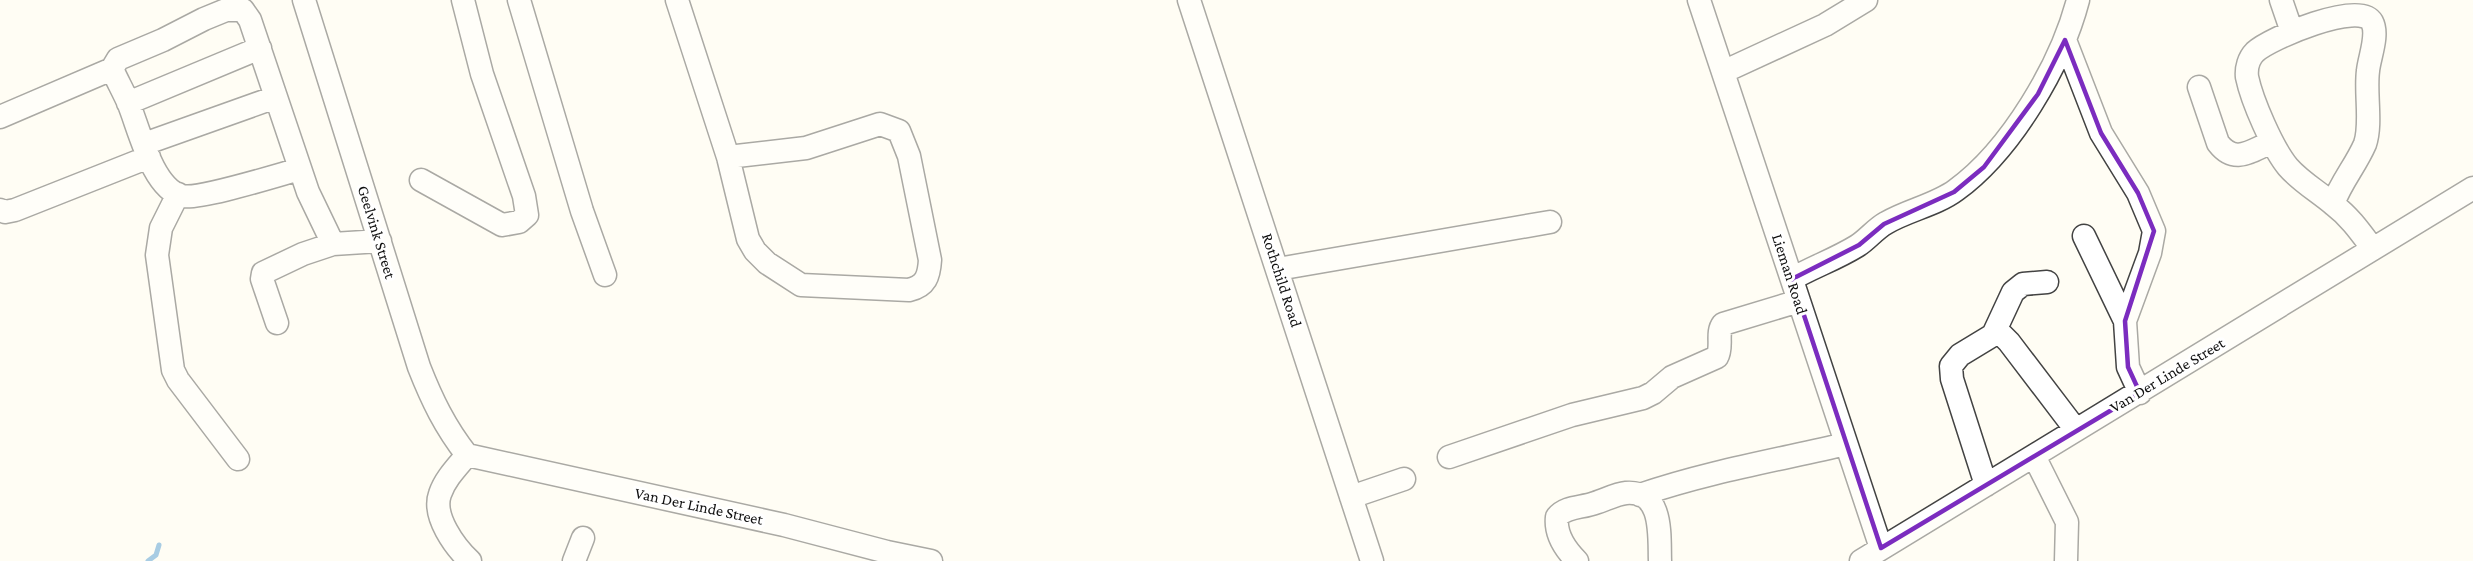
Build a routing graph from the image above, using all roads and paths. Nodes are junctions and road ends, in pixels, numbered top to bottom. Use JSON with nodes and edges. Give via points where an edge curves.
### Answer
{"nodes":[{"id":1,"x":304,"y":0,"type":"edge"},
{"id":2,"x":463,"y":0,"type":"edge"},
{"id":3,"x":519,"y":0,"type":"edge"},
{"id":4,"x":677,"y":0,"type":"edge"},
{"id":5,"x":1189,"y":0,"type":"edge"},
{"id":6,"x":1699,"y":0,"type":"edge"},
{"id":7,"x":1866,"y":0,"type":"edge"},
{"id":8,"x":2078,"y":0,"type":"edge"},
{"id":9,"x":2282,"y":0,"type":"edge"},
{"id":10,"x":2292,"y":32,"type":"junction"},
{"id":11,"x":2065,"y":40,"type":"junction"},
{"id":12,"x":260,"y":48,"type":"junction"},
{"id":13,"x":112,"y":69,"type":"junction"},
{"id":14,"x":1723,"y":72,"type":"junction"},
{"id":15,"x":2199,"y":87,"type":"dead end"},
{"id":16,"x":276,"y":97,"type":"junction"},
{"id":17,"x":128,"y":103,"type":"junction"},
{"id":18,"x":0,"y":117,"type":"edge"},
{"id":19,"x":2272,"y":142,"type":"junction"},
{"id":20,"x":146,"y":150,"type":"junction"},
{"id":21,"x":728,"y":157,"type":"junction"},
{"id":22,"x":300,"y":169,"type":"junction"},
{"id":23,"x":421,"y":180,"type":"dead end"},
{"id":24,"x":2473,"y":188,"type":"edge"},
{"id":25,"x":178,"y":194,"type":"junction"},
{"id":26,"x":2333,"y":204,"type":"junction"},
{"id":27,"x":0,"y":210,"type":"edge"},
{"id":28,"x":1550,"y":222,"type":"dead end"},
{"id":29,"x":2084,"y":236,"type":"dead end"},
{"id":30,"x":380,"y":241,"type":"junction"},
{"id":31,"x":333,"y":244,"type":"junction"},
{"id":32,"x":2373,"y":249,"type":"junction"},
{"id":33,"x":1278,"y":269,"type":"junction"},
{"id":34,"x":605,"y":275,"type":"dead end"},
{"id":35,"x":1792,"y":279,"type":"junction"},
{"id":36,"x":2047,"y":282,"type":"dead end"},
{"id":37,"x":1799,"y":301,"type":"junction"},
{"id":38,"x":2125,"y":321,"type":"junction"},
{"id":39,"x":277,"y":323,"type":"dead end"},
{"id":40,"x":1993,"y":335,"type":"junction"},
{"id":41,"x":2140,"y":393,"type":"junction"},
{"id":42,"x":2076,"y":430,"type":"junction"},
{"id":43,"x":1846,"y":444,"type":"junction"},
{"id":44,"x":467,"y":455,"type":"junction"},
{"id":45,"x":2034,"y":456,"type":"junction"},
{"id":46,"x":1449,"y":457,"type":"dead end"},
{"id":47,"x":238,"y":459,"type":"dead end"},
{"id":48,"x":1404,"y":479,"type":"dead end"},
{"id":49,"x":1986,"y":485,"type":"junction"},
{"id":50,"x":1640,"y":495,"type":"junction"},
{"id":51,"x":1351,"y":498,"type":"junction"},
{"id":52,"x":584,"y":538,"type":"dead end"},
{"id":53,"x":1881,"y":548,"type":"junction"},
{"id":54,"x":470,"y":561,"type":"edge"},
{"id":55,"x":574,"y":561,"type":"edge"},
{"id":56,"x":931,"y":561,"type":"edge"},
{"id":57,"x":1372,"y":561,"type":"edge"},
{"id":58,"x":1577,"y":561,"type":"edge"},
{"id":59,"x":1660,"y":561,"type":"edge"},
{"id":60,"x":1861,"y":561,"type":"edge"},
{"id":61,"x":2066,"y":561,"type":"edge"}],
"edges":[{"from":1,"to":30,"type":"street","name":"Geelvink Street"},
{"from":2,"to":23,"type":"street","via":[[527,215],[519,222],[502,225]]},
{"from":3,"to":34,"type":"street"},
{"from":4,"to":21,"type":"street"},
{"from":5,"to":33,"type":"street","name":"Rothchild Road"},
{"from":6,"to":14,"type":"street","name":"Lieman Road"},
{"from":7,"to":14,"type":"street","via":[[1825,25]]},
{"from":8,"to":11,"type":"street"},
{"from":9,"to":10,"type":"street"},
{"from":10,"to":19,"type":"street","via":[[2256,50],[2247,70]]},
{"from":10,"to":26,"type":"street","via":[[2350,14],[2367,16],[2372,22],[2367,133]]},
{"from":11,"to":35,"type":"street","via":[[2038,94],[1984,167],[1954,192],[1884,224],[1859,245]]},
{"from":11,"to":38,"type":"street","via":[[2101,133],[2134,185],[2154,231]]},
{"from":12,"to":13,"type":"street","via":[[247,14],[238,9],[226,10],[124,56],[113,63]]},
{"from":12,"to":16,"type":"street"},
{"from":12,"to":17,"type":"street"},
{"from":13,"to":17,"type":"street"},
{"from":13,"to":18,"type":"street"},
{"from":14,"to":35,"type":"street","name":"Lieman Road"},
{"from":15,"to":19,"type":"street","via":[[2218,142],[2230,155],[2238,156]]},
{"from":16,"to":20,"type":"street"},
{"from":16,"to":22,"type":"street"},
{"from":17,"to":20,"type":"street"},
{"from":19,"to":26,"type":"street","via":[[2288,168]]},
{"from":20,"to":25,"type":"street","via":[[162,181]]},
{"from":20,"to":27,"type":"street","via":[[15,210]]},
{"from":21,"to":21,"type":"street","via":[[806,148],[880,124],[899,131],[909,156],[930,260],[929,275],[923,284],[909,290],[801,285],[755,251],[748,238]]},
{"from":22,"to":25,"type":"street","via":[[204,195]]},
{"from":22,"to":31,"type":"street"},
{"from":24,"to":32,"type":"street","name":"Van Der Linde Street"},
{"from":25,"to":47,"type":"street","via":[[159,237],[157,255],[171,358],[178,380]]},
{"from":26,"to":32,"type":"street"},
{"from":28,"to":33,"type":"street"},
{"from":29,"to":38,"type":"street"},
{"from":30,"to":31,"type":"street"},
{"from":30,"to":44,"type":"street","name":"Geelvink Street","via":[[435,407]]},
{"from":31,"to":39,"type":"street","via":[[263,273]]},
{"from":32,"to":41,"type":"street","name":"Van Der Linde Street"},
{"from":33,"to":51,"type":"street","name":"Rothchild Road"},
{"from":35,"to":37,"type":"street","name":"Lieman Road"},
{"from":36,"to":40,"type":"street","via":[[2023,284],[2013,292]]},
{"from":37,"to":43,"type":"street","name":"Lieman Road"},
{"from":37,"to":46,"type":"street","via":[[1723,324],[1718,357],[1672,377],[1643,398],[1572,416]]},
{"from":38,"to":41,"type":"street","via":[[2128,367]]},
{"from":40,"to":42,"type":"street","via":[[2002,335],[2009,342]]},
{"from":40,"to":49,"type":"street","via":[[1960,355],[1951,366]]},
{"from":41,"to":42,"type":"street","name":"Van Der Linde Street"},
{"from":42,"to":45,"type":"street","name":"Van Der Linde Street"},
{"from":43,"to":50,"type":"street","via":[[1670,484]]},
{"from":43,"to":53,"type":"street","name":"Lieman Road"},
{"from":44,"to":54,"type":"street","via":[[447,478],[439,496],[445,526]]},
{"from":44,"to":56,"type":"street","name":"Van Der Linde Street"},
{"from":45,"to":49,"type":"street","name":"Van Der Linde Street"},
{"from":45,"to":61,"type":"street","via":[[2067,522]]},
{"from":48,"to":51,"type":"street"},
{"from":49,"to":53,"type":"street","name":"Van Der Linde Street"},
{"from":50,"to":58,"type":"street","via":[[1624,493],[1560,513],[1557,529],[1566,550]]},
{"from":50,"to":59,"type":"street","via":[[1650,501],[1656,514]]},
{"from":51,"to":57,"type":"street","name":"Rothchild Road"},
{"from":52,"to":55,"type":"street"},
{"from":53,"to":60,"type":"street","name":"Van Der Linde Street"}]}
